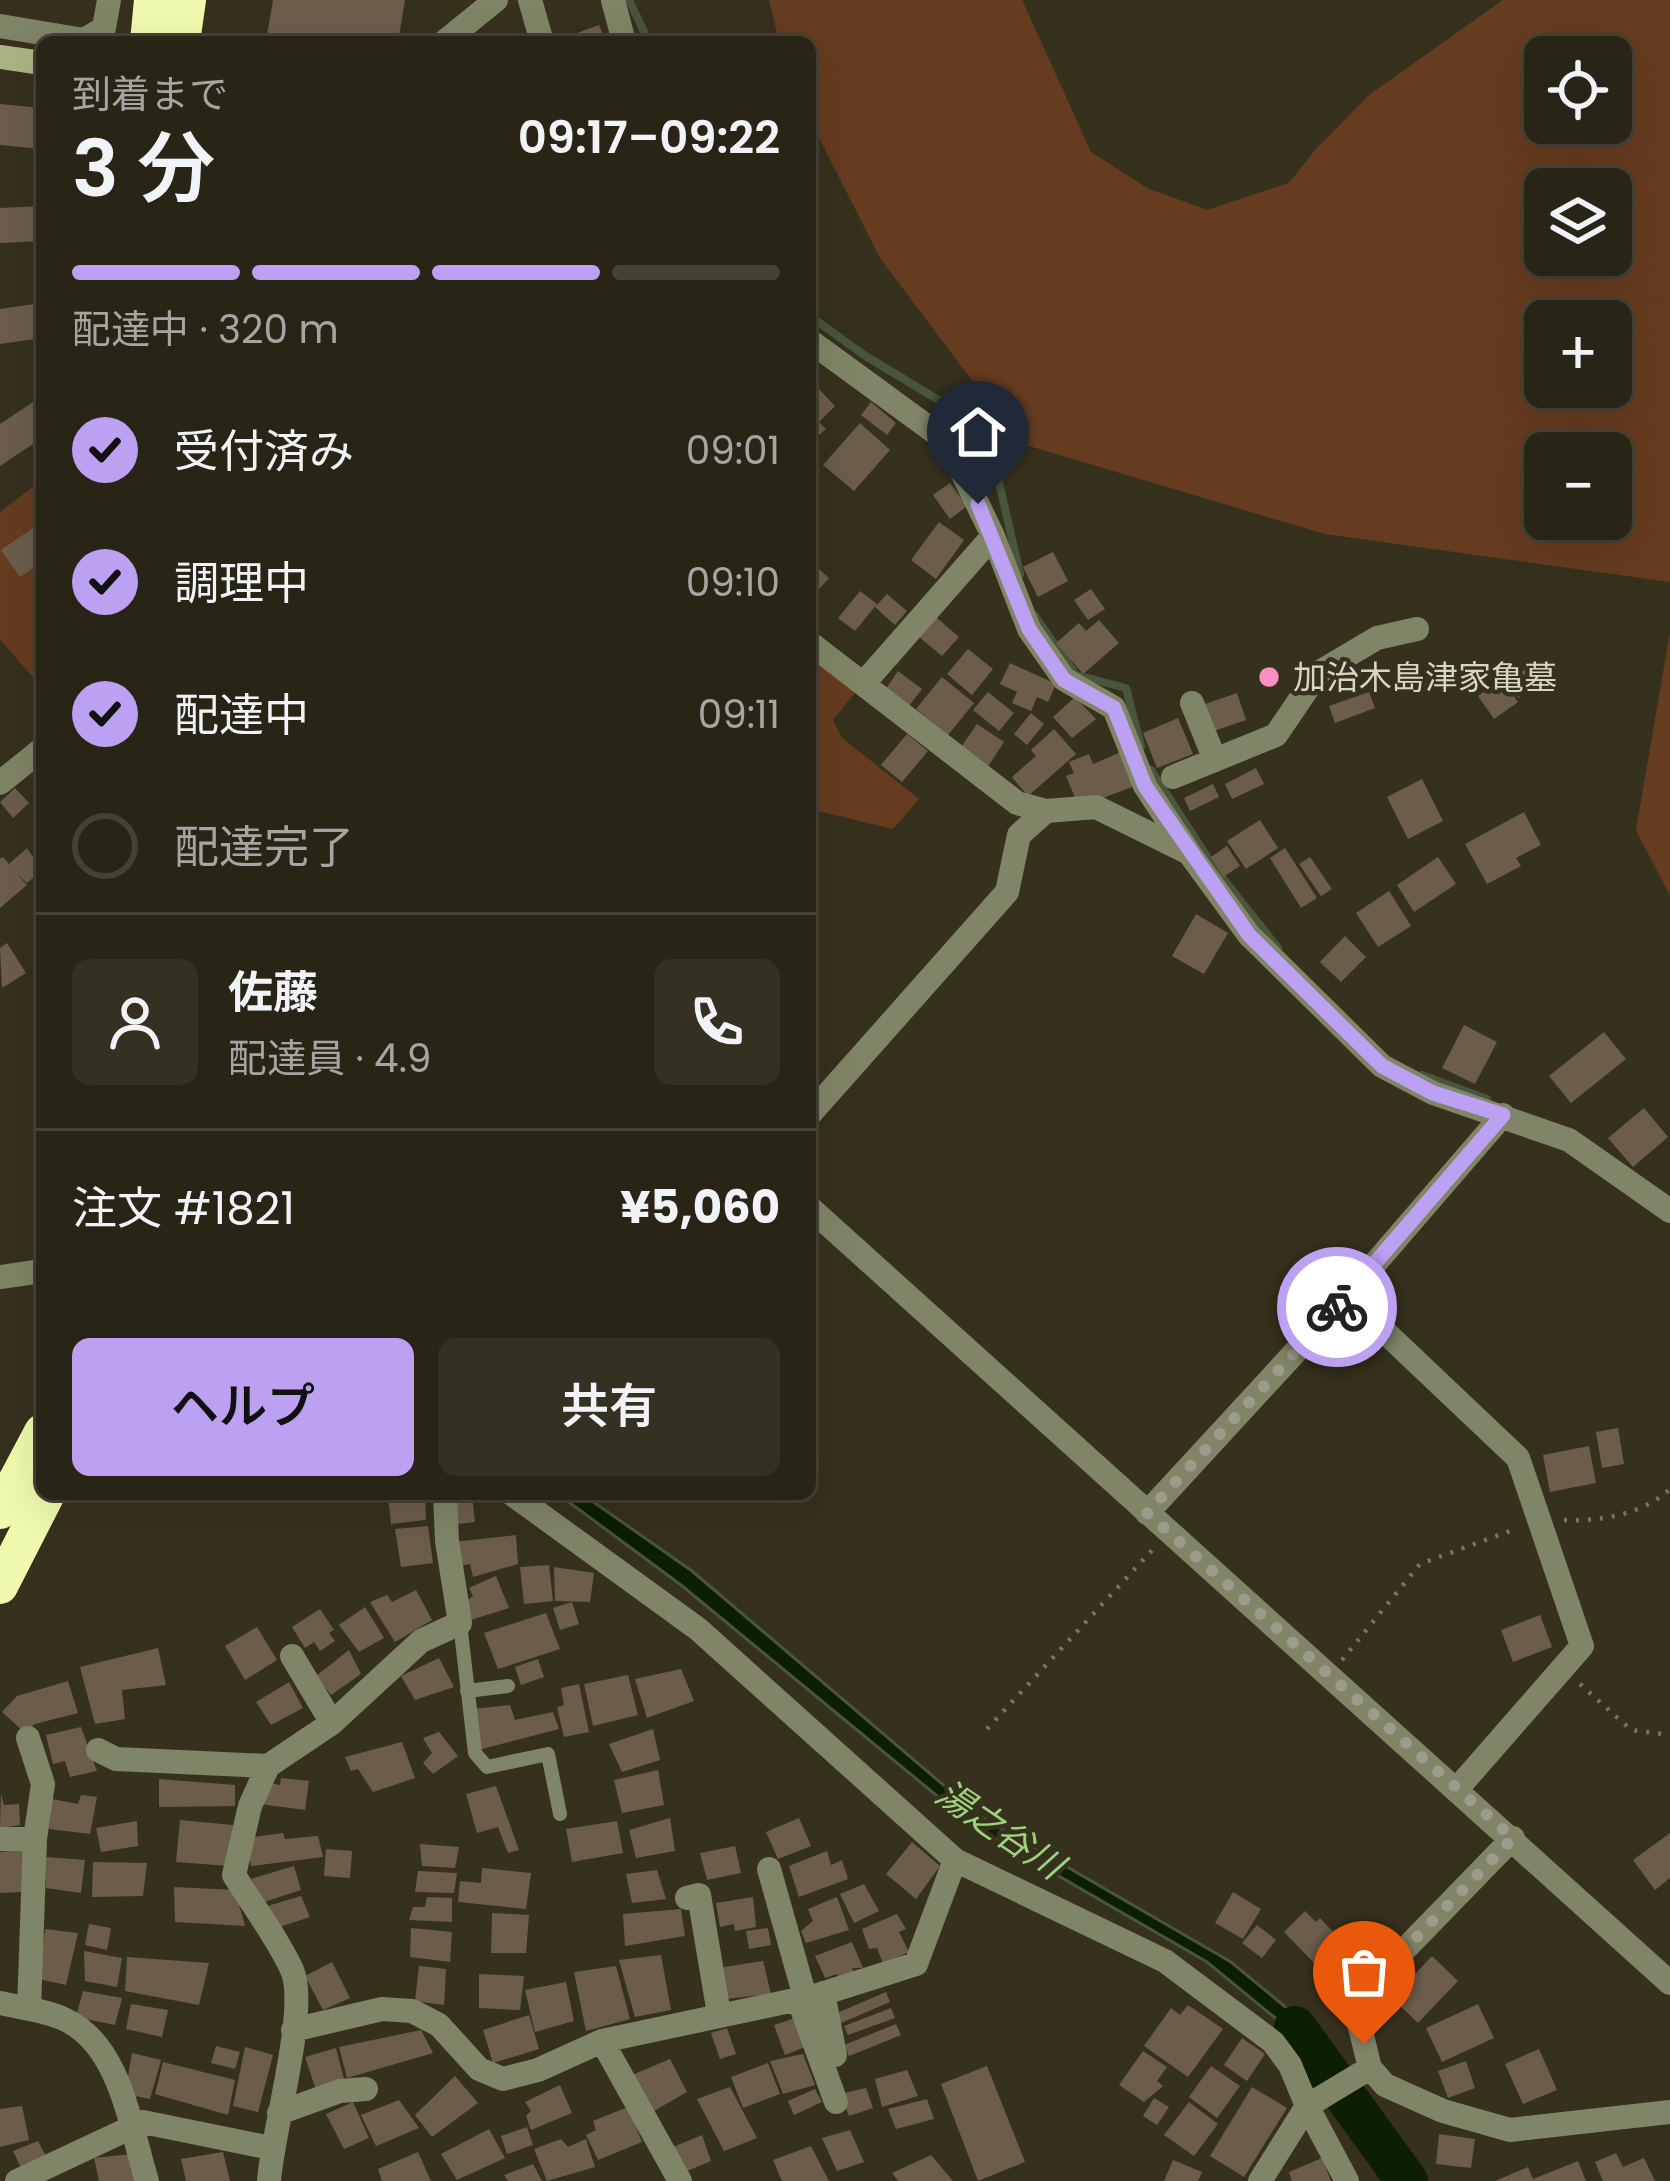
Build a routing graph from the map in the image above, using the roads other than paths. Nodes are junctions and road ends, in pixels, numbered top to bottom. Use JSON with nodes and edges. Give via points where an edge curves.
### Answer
{"nodes":[{"id":1,"x":109,"y":0,"type":"edge"},
{"id":2,"x":152,"y":0,"type":"edge"},
{"id":3,"x":188,"y":0,"type":"edge"},
{"id":4,"x":496,"y":0,"type":"edge"},
{"id":5,"x":530,"y":0,"type":"edge"},
{"id":6,"x":613,"y":0,"type":"edge"},
{"id":7,"x":0,"y":26,"type":"edge"},
{"id":8,"x":60,"y":36,"type":"edge"},
{"id":9,"x":91,"y":36,"type":"edge"},
{"id":10,"x":149,"y":36,"type":"edge"},
{"id":11,"x":183,"y":36,"type":"edge"},
{"id":12,"x":451,"y":36,"type":"edge"},
{"id":13,"x":540,"y":36,"type":"edge"},
{"id":14,"x":622,"y":36,"type":"edge"},
{"id":15,"x":0,"y":57,"type":"edge"},
{"id":16,"x":36,"y":63,"type":"edge"},
{"id":17,"x":816,"y":345,"type":"edge"},
{"id":18,"x":993,"y":536,"type":"junction"},
{"id":19,"x":1417,"y":629,"type":"dead end"},
{"id":20,"x":816,"y":648,"type":"edge"},
{"id":21,"x":863,"y":685,"type":"junction"},
{"id":22,"x":1192,"y":704,"type":"dead end"},
{"id":23,"x":22,"y":757,"type":"edge"},
{"id":24,"x":1216,"y":760,"type":"junction"},
{"id":25,"x":0,"y":783,"type":"edge"},
{"id":26,"x":1157,"y":783,"type":"junction"},
{"id":27,"x":1046,"y":811,"type":"junction"},
{"id":28,"x":1189,"y":853,"type":"junction"},
{"id":29,"x":816,"y":1107,"type":"edge"},
{"id":30,"x":1503,"y":1115,"type":"junction"},
{"id":31,"x":1670,"y":1211,"type":"edge"},
{"id":32,"x":816,"y":1213,"type":"edge"},
{"id":33,"x":36,"y":1272,"type":"edge"},
{"id":34,"x":0,"y":1277,"type":"edge"},
{"id":35,"x":1347,"y":1296,"type":"junction"},
{"id":36,"x":36,"y":1443,"type":"edge"},
{"id":37,"x":43,"y":1500,"type":"edge"},
{"id":38,"x":445,"y":1500,"type":"edge"},
{"id":39,"x":520,"y":1500,"type":"edge"},
{"id":40,"x":0,"y":1511,"type":"edge"},
{"id":41,"x":1147,"y":1513,"type":"junction"},
{"id":42,"x":0,"y":1586,"type":"edge"},
{"id":43,"x":460,"y":1623,"type":"junction"},
{"id":44,"x":292,"y":1657,"type":"dead end"},
{"id":45,"x":508,"y":1685,"type":"dead end"},
{"id":46,"x":466,"y":1691,"type":"junction"},
{"id":47,"x":332,"y":1724,"type":"junction"},
{"id":48,"x":28,"y":1738,"type":"dead end"},
{"id":49,"x":98,"y":1750,"type":"dead end"},
{"id":50,"x":268,"y":1766,"type":"junction"},
{"id":51,"x":1457,"y":1789,"type":"junction"},
{"id":52,"x":560,"y":1814,"type":"dead end"},
{"id":53,"x":1513,"y":1838,"type":"junction"},
{"id":54,"x":0,"y":1839,"type":"edge"},
{"id":55,"x":35,"y":1839,"type":"junction"},
{"id":56,"x":955,"y":1860,"type":"junction"},
{"id":57,"x":769,"y":1869,"type":"dead end"},
{"id":58,"x":687,"y":1898,"type":"dead end"},
{"id":59,"x":1670,"y":1984,"type":"edge"},
{"id":60,"x":808,"y":1996,"type":"junction"},
{"id":61,"x":0,"y":2003,"type":"edge"},
{"id":62,"x":29,"y":2009,"type":"junction"},
{"id":63,"x":719,"y":2014,"type":"junction"},
{"id":64,"x":293,"y":2030,"type":"junction"},
{"id":65,"x":602,"y":2041,"type":"junction"},
{"id":66,"x":836,"y":2055,"type":"dead end"},
{"id":67,"x":1363,"y":2072,"type":"junction"},
{"id":68,"x":366,"y":2090,"type":"dead end"},
{"id":69,"x":836,"y":2102,"type":"dead end"},
{"id":70,"x":1312,"y":2104,"type":"junction"},
{"id":71,"x":1670,"y":2112,"type":"edge"},
{"id":72,"x":279,"y":2113,"type":"junction"},
{"id":73,"x":131,"y":2130,"type":"junction"},
{"id":74,"x":271,"y":2147,"type":"junction"},
{"id":75,"x":17,"y":2181,"type":"edge"},
{"id":76,"x":147,"y":2181,"type":"edge"},
{"id":77,"x":269,"y":2181,"type":"edge"},
{"id":78,"x":680,"y":2181,"type":"edge"},
{"id":79,"x":1260,"y":2181,"type":"edge"},
{"id":80,"x":1347,"y":2181,"type":"edge"}],
"edges":[{"from":1,"to":9,"type":"street","via":[[104,28]]},
{"from":2,"to":10,"type":"highway"},
{"from":3,"to":11,"type":"highway"},
{"from":4,"to":12,"type":"street"},
{"from":5,"to":13,"type":"street"},
{"from":6,"to":14,"type":"street"},
{"from":7,"to":8,"type":"street"},
{"from":15,"to":16,"type":"street"},
{"from":17,"to":18,"type":"street","via":[[947,441]]},
{"from":18,"to":21,"type":"street"},
{"from":18,"to":26,"type":"street","via":[[1029,629],[1064,680],[1114,708]]},
{"from":19,"to":24,"type":"street","via":[[1377,638],[1318,673],[1276,735]]},
{"from":20,"to":21,"type":"street"},
{"from":21,"to":27,"type":"street","via":[[1017,802]]},
{"from":22,"to":24,"type":"street"},
{"from":23,"to":25,"type":"street"},
{"from":24,"to":26,"type":"street"},
{"from":26,"to":28,"type":"street"},
{"from":27,"to":28,"type":"street","via":[[1096,807]]},
{"from":27,"to":29,"type":"street","via":[[1019,835],[1006,892]]},
{"from":28,"to":30,"type":"street","via":[[1249,935],[1382,1066]]},
{"from":30,"to":31,"type":"street","via":[[1569,1140]]},
{"from":30,"to":35,"type":"street"},
{"from":32,"to":41,"type":"street"},
{"from":33,"to":34,"type":"street"},
{"from":35,"to":41,"type":"street"},
{"from":35,"to":51,"type":"street","via":[[1518,1458],[1582,1646]]},
{"from":36,"to":40,"type":"highway"},
{"from":37,"to":42,"type":"highway"},
{"from":38,"to":43,"type":"street"},
{"from":39,"to":56,"type":"street","via":[[698,1629]]},
{"from":41,"to":51,"type":"street"},
{"from":43,"to":46,"type":"lane"},
{"from":43,"to":47,"type":"street","via":[[422,1641]]},
{"from":44,"to":47,"type":"street"},
{"from":45,"to":46,"type":"lane"},
{"from":46,"to":52,"type":"lane","via":[[475,1753],[487,1767],[548,1754]]},
{"from":47,"to":50,"type":"street"},
{"from":48,"to":55,"type":"street","via":[[43,1784]]},
{"from":49,"to":50,"type":"street","via":[[116,1759]]},
{"from":50,"to":64,"type":"street","via":[[234,1875],[295,1975]]},
{"from":51,"to":53,"type":"street"},
{"from":53,"to":59,"type":"street"},
{"from":53,"to":67,"type":"street","via":[[1377,1978],[1358,2019]]},
{"from":54,"to":55,"type":"street"},
{"from":55,"to":62,"type":"street"},
{"from":56,"to":60,"type":"street","via":[[916,1964]]},
{"from":56,"to":70,"type":"street","via":[[1165,1961],[1273,2042]]},
{"from":57,"to":60,"type":"street"},
{"from":58,"to":63,"type":"street","via":[[699,1895]]},
{"from":60,"to":63,"type":"street"},
{"from":60,"to":66,"type":"street"},
{"from":60,"to":69,"type":"street"},
{"from":61,"to":62,"type":"street"},
{"from":62,"to":73,"type":"street","via":[[64,2019],[96,2041]]},
{"from":63,"to":65,"type":"street"},
{"from":64,"to":65,"type":"street","via":[[382,2009],[412,2011],[503,2080]]},
{"from":64,"to":72,"type":"street"},
{"from":65,"to":78,"type":"street"},
{"from":67,"to":70,"type":"street"},
{"from":67,"to":71,"type":"street","via":[[1442,2111],[1510,2130]]},
{"from":68,"to":72,"type":"street"},
{"from":70,"to":79,"type":"street"},
{"from":70,"to":80,"type":"street"},
{"from":72,"to":74,"type":"street"},
{"from":73,"to":74,"type":"street","via":[[143,2122]]},
{"from":73,"to":75,"type":"street"},
{"from":73,"to":76,"type":"street"},
{"from":74,"to":77,"type":"street"}]}
